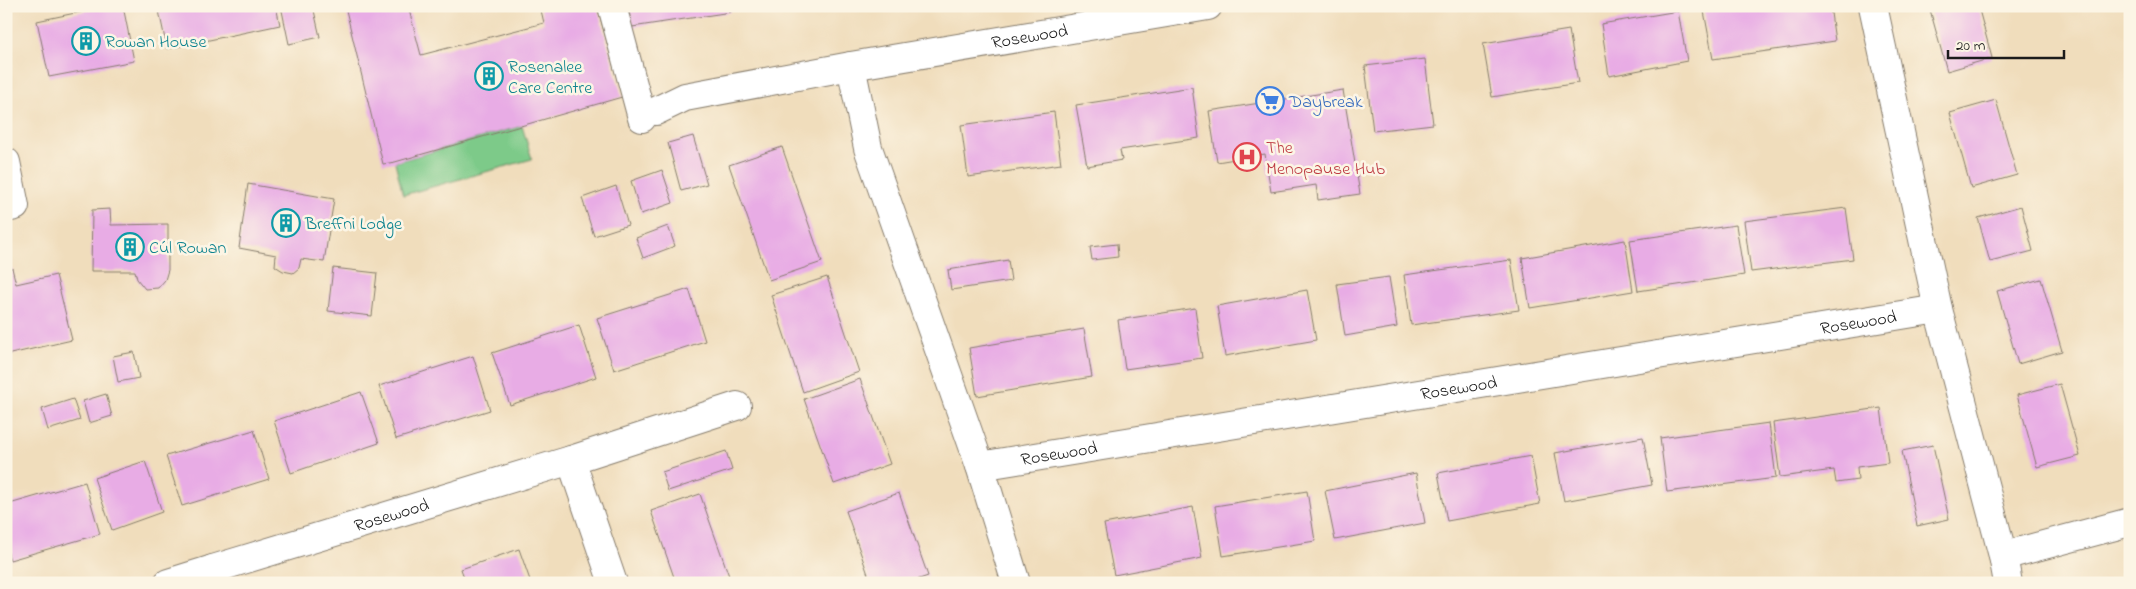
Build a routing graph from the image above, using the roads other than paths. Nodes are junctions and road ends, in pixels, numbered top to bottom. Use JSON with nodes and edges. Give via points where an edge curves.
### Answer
{"nodes":[{"id":1,"x":612,"y":6,"type":"edge"},
{"id":2,"x":1208,"y":6,"type":"edge"},
{"id":3,"x":1873,"y":6,"type":"edge"},
{"id":4,"x":851,"y":66,"type":"junction"},
{"id":5,"x":6,"y":162,"type":"edge"},
{"id":6,"x":6,"y":208,"type":"edge"},
{"id":7,"x":1938,"y":309,"type":"junction"},
{"id":8,"x":737,"y":406,"type":"dead end"},
{"id":9,"x":571,"y":460,"type":"junction"},
{"id":10,"x":980,"y":466,"type":"junction"},
{"id":11,"x":2130,"y":522,"type":"edge"},
{"id":12,"x":2003,"y":556,"type":"junction"},
{"id":13,"x":215,"y":576,"type":"edge"},
{"id":14,"x":168,"y":583,"type":"edge"},
{"id":15,"x":613,"y":583,"type":"edge"},
{"id":16,"x":1016,"y":583,"type":"edge"},
{"id":17,"x":2008,"y":583,"type":"edge"}],
"edges":[{"from":1,"to":4,"type":"street","name":"Rosewood","via":[[649,114],[685,97]]},
{"from":2,"to":4,"type":"street","name":"Rosewood"},
{"from":3,"to":7,"type":"street"},
{"from":4,"to":10,"type":"street","via":[[868,148]]},
{"from":5,"to":6,"type":"street","via":[[15,206]]},
{"from":7,"to":10,"type":"street","name":"Rosewood"},
{"from":7,"to":12,"type":"street"},
{"from":8,"to":9,"type":"street","name":"Rosewood"},
{"from":9,"to":13,"type":"street","name":"Rosewood"},
{"from":9,"to":15,"type":"street"},
{"from":10,"to":16,"type":"street"},
{"from":11,"to":12,"type":"street"},
{"from":12,"to":17,"type":"street"},
{"from":13,"to":14,"type":"street","name":"Rosewood"}]}
